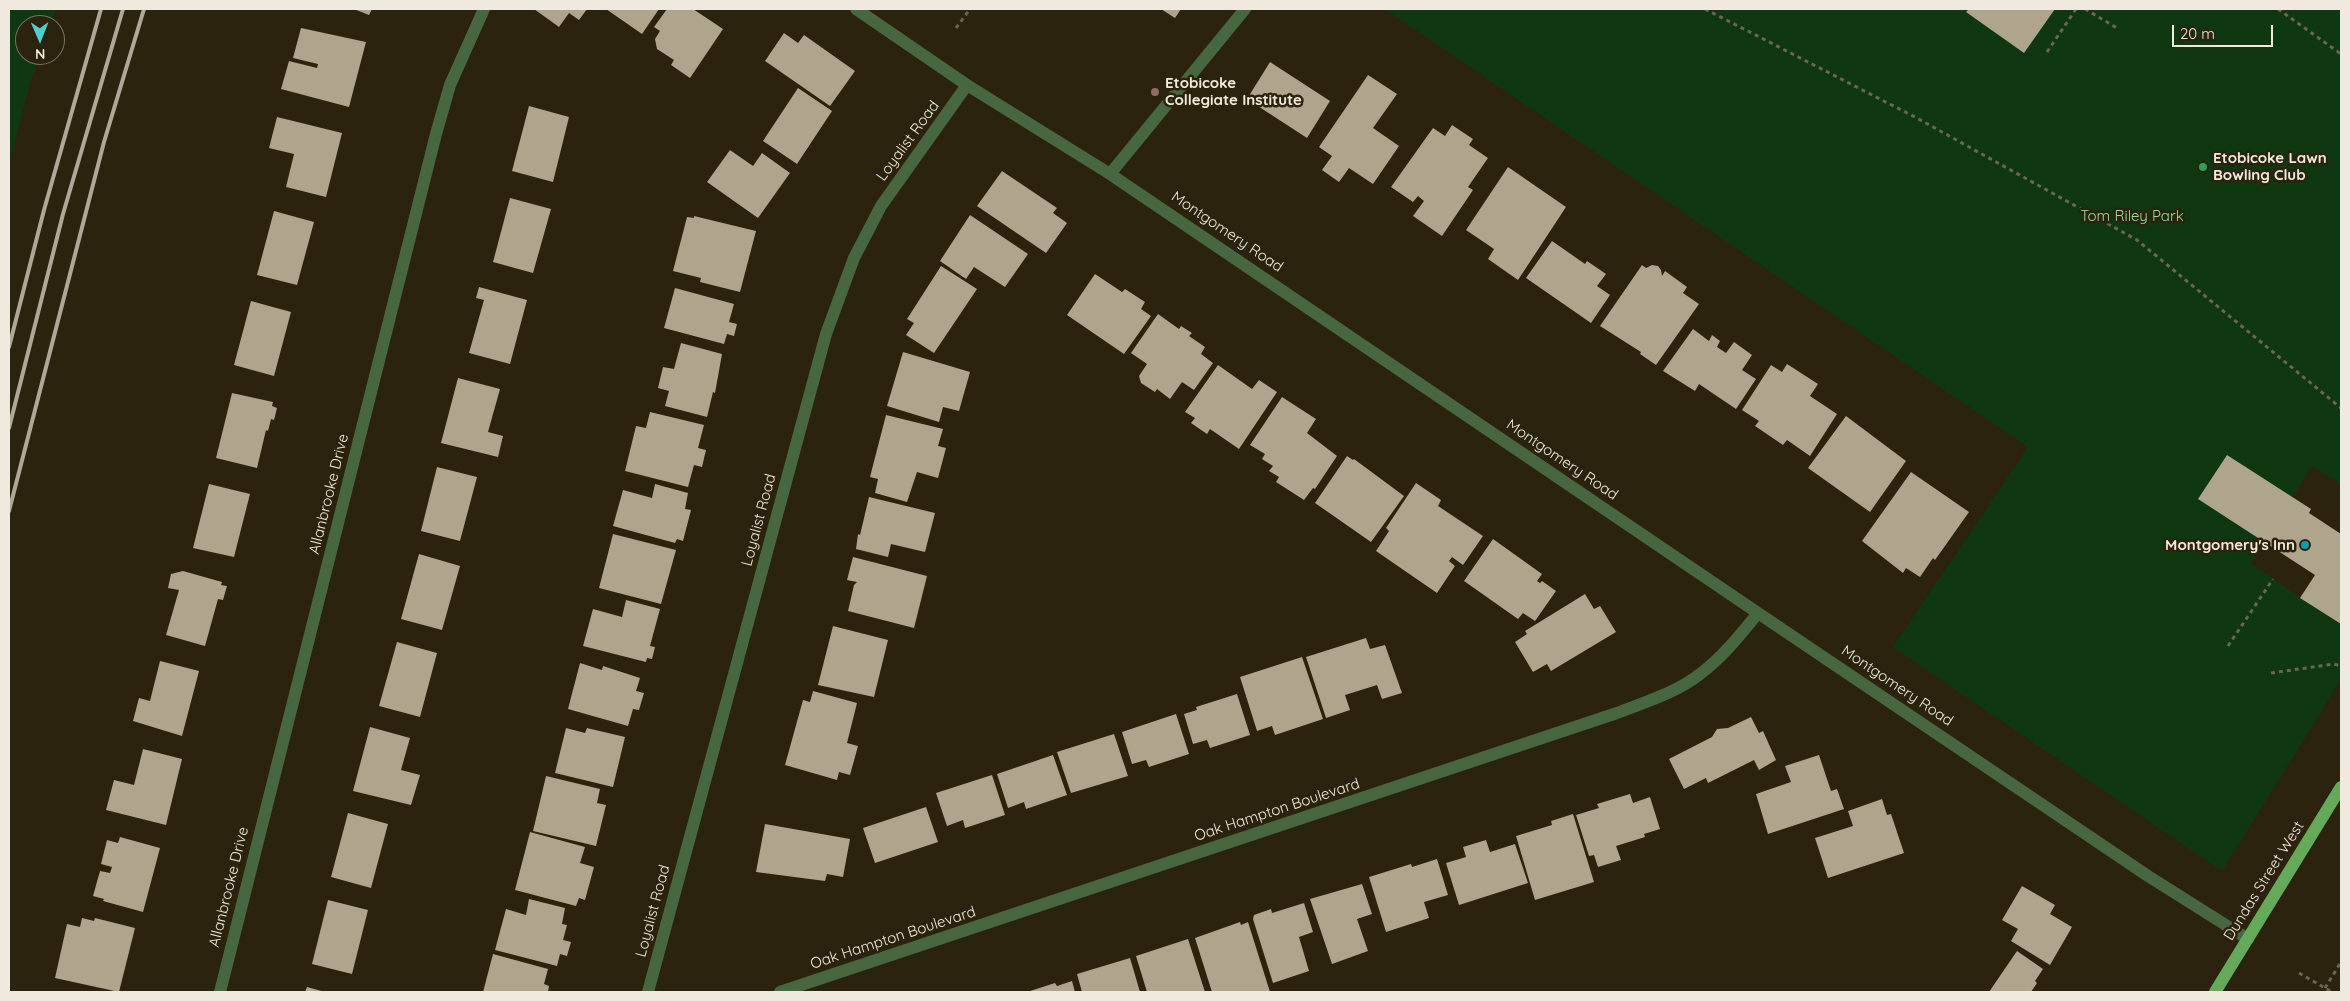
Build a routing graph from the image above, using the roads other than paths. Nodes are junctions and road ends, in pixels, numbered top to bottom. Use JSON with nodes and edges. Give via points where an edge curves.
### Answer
{"nodes":[{"id":1,"x":484,"y":9,"type":"edge"},
{"id":2,"x":856,"y":9,"type":"edge"},
{"id":3,"x":1245,"y":9,"type":"edge"},
{"id":4,"x":967,"y":84,"type":"junction"},
{"id":5,"x":1110,"y":174,"type":"junction"},
{"id":6,"x":1758,"y":613,"type":"junction"},
{"id":7,"x":2341,"y":787,"type":"edge"},
{"id":8,"x":2248,"y":939,"type":"junction"},
{"id":9,"x":220,"y":992,"type":"edge"},
{"id":10,"x":648,"y":992,"type":"edge"},
{"id":11,"x":780,"y":992,"type":"edge"},
{"id":12,"x":2215,"y":992,"type":"edge"}],
"edges":[{"from":1,"to":9,"type":"street","name":"Allanbrooke Drive","via":[[450,85],[436,134]]},
{"from":2,"to":4,"type":"street","name":"Montgomery Road"},
{"from":3,"to":5,"type":"street"},
{"from":4,"to":5,"type":"street","name":"Montgomery Road"},
{"from":4,"to":10,"type":"street","name":"Loyalist Road","via":[[881,206],[836,302]]},
{"from":5,"to":6,"type":"street","name":"Montgomery Road"},
{"from":6,"to":8,"type":"street","name":"Montgomery Road","via":[[2148,876]]},
{"from":6,"to":11,"type":"street","name":"Oak Hampton Boulevard","via":[[1730,648],[1700,674],[1678,688],[1617,713]]},
{"from":7,"to":8,"type":"main road","name":"Dundas Street West"},
{"from":8,"to":12,"type":"main road","name":"Dundas Street West"}]}
